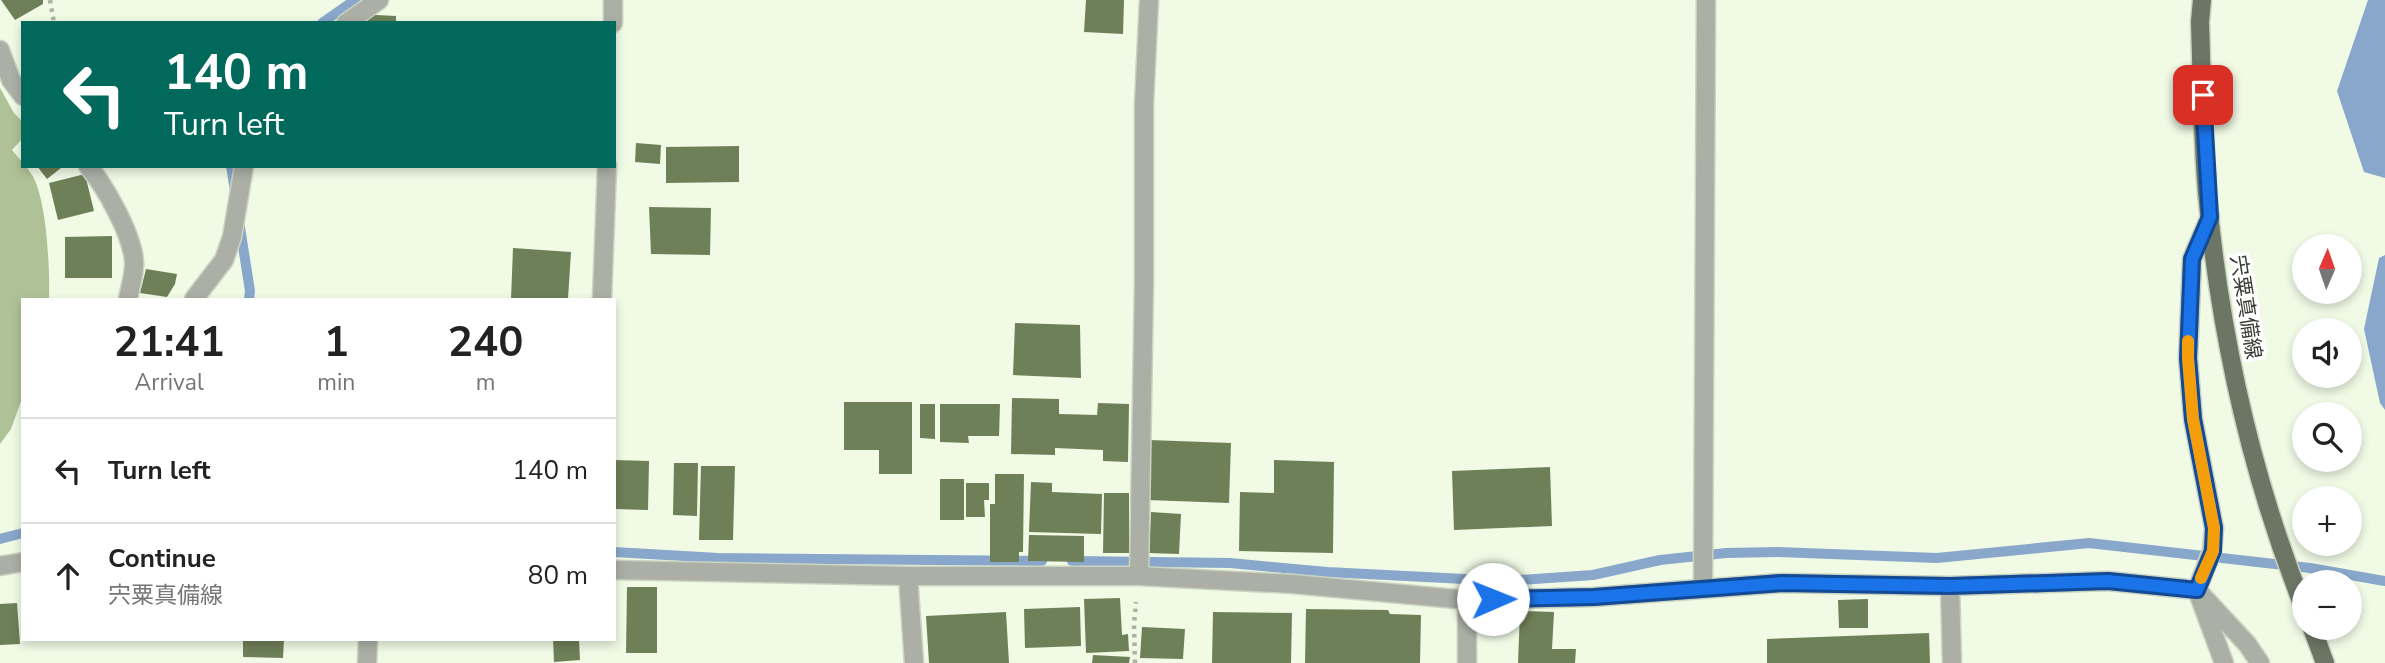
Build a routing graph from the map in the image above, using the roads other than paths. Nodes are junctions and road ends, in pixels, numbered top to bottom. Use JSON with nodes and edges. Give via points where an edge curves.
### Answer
{"nodes":[{"id":1,"x":379,"y":0,"type":"edge"},
{"id":2,"x":613,"y":0,"type":"edge"},
{"id":3,"x":1149,"y":0,"type":"edge"},
{"id":4,"x":1706,"y":0,"type":"edge"},
{"id":5,"x":2202,"y":0,"type":"edge"},
{"id":6,"x":348,"y":21,"type":"edge"},
{"id":7,"x":612,"y":21,"type":"edge"},
{"id":8,"x":0,"y":50,"type":"edge"},
{"id":9,"x":21,"y":93,"type":"edge"},
{"id":10,"x":90,"y":168,"type":"edge"},
{"id":11,"x":244,"y":168,"type":"edge"},
{"id":12,"x":607,"y":168,"type":"edge"},
{"id":13,"x":2210,"y":217,"type":"junction"},
{"id":14,"x":128,"y":298,"type":"edge"},
{"id":15,"x":195,"y":298,"type":"edge"},
{"id":16,"x":602,"y":298,"type":"edge"},
{"id":17,"x":21,"y":562,"type":"edge"},
{"id":18,"x":0,"y":566,"type":"edge"},
{"id":19,"x":616,"y":570,"type":"edge"},
{"id":20,"x":2292,"y":572,"type":"edge"},
{"id":21,"x":908,"y":576,"type":"junction"},
{"id":22,"x":1139,"y":576,"type":"junction"},
{"id":23,"x":1950,"y":586,"type":"junction"},
{"id":24,"x":1703,"y":588,"type":"junction"},
{"id":25,"x":2197,"y":590,"type":"junction"},
{"id":26,"x":1467,"y":600,"type":"junction"},
{"id":27,"x":2316,"y":640,"type":"edge"},
{"id":28,"x":368,"y":641,"type":"edge"},
{"id":29,"x":367,"y":663,"type":"edge"},
{"id":30,"x":914,"y":663,"type":"edge"},
{"id":31,"x":1467,"y":663,"type":"edge"},
{"id":32,"x":1952,"y":663,"type":"edge"},
{"id":33,"x":2224,"y":663,"type":"edge"},
{"id":34,"x":2260,"y":663,"type":"edge"},
{"id":35,"x":2325,"y":663,"type":"edge"}],
"edges":[{"from":1,"to":6,"type":"street"},
{"from":2,"to":7,"type":"street"},
{"from":3,"to":22,"type":"street"},
{"from":4,"to":24,"type":"street"},
{"from":5,"to":13,"type":"main road","name":"宍粟真備線"},
{"from":8,"to":9,"type":"street"},
{"from":10,"to":14,"type":"street","via":[[102,183],[130,242],[134,263]]},
{"from":11,"to":15,"type":"street","via":[[224,260]]},
{"from":12,"to":16,"type":"street"},
{"from":13,"to":20,"type":"main road","name":"宍粟真備線","via":[[2225,334],[2256,465]]},
{"from":13,"to":25,"type":"street","via":[[2192,259],[2188,358],[2193,419],[2214,528],[2213,551]]},
{"from":17,"to":18,"type":"street"},
{"from":19,"to":21,"type":"street"},
{"from":21,"to":22,"type":"street"},
{"from":21,"to":30,"type":"street"},
{"from":22,"to":26,"type":"street"},
{"from":23,"to":24,"type":"street","via":[[1782,583]]},
{"from":23,"to":25,"type":"street","via":[[2108,581]]},
{"from":23,"to":32,"type":"street"},
{"from":24,"to":26,"type":"street"},
{"from":25,"to":33,"type":"street"},
{"from":25,"to":34,"type":"street"},
{"from":26,"to":31,"type":"street"},
{"from":27,"to":35,"type":"main road"},
{"from":28,"to":29,"type":"street"}]}
